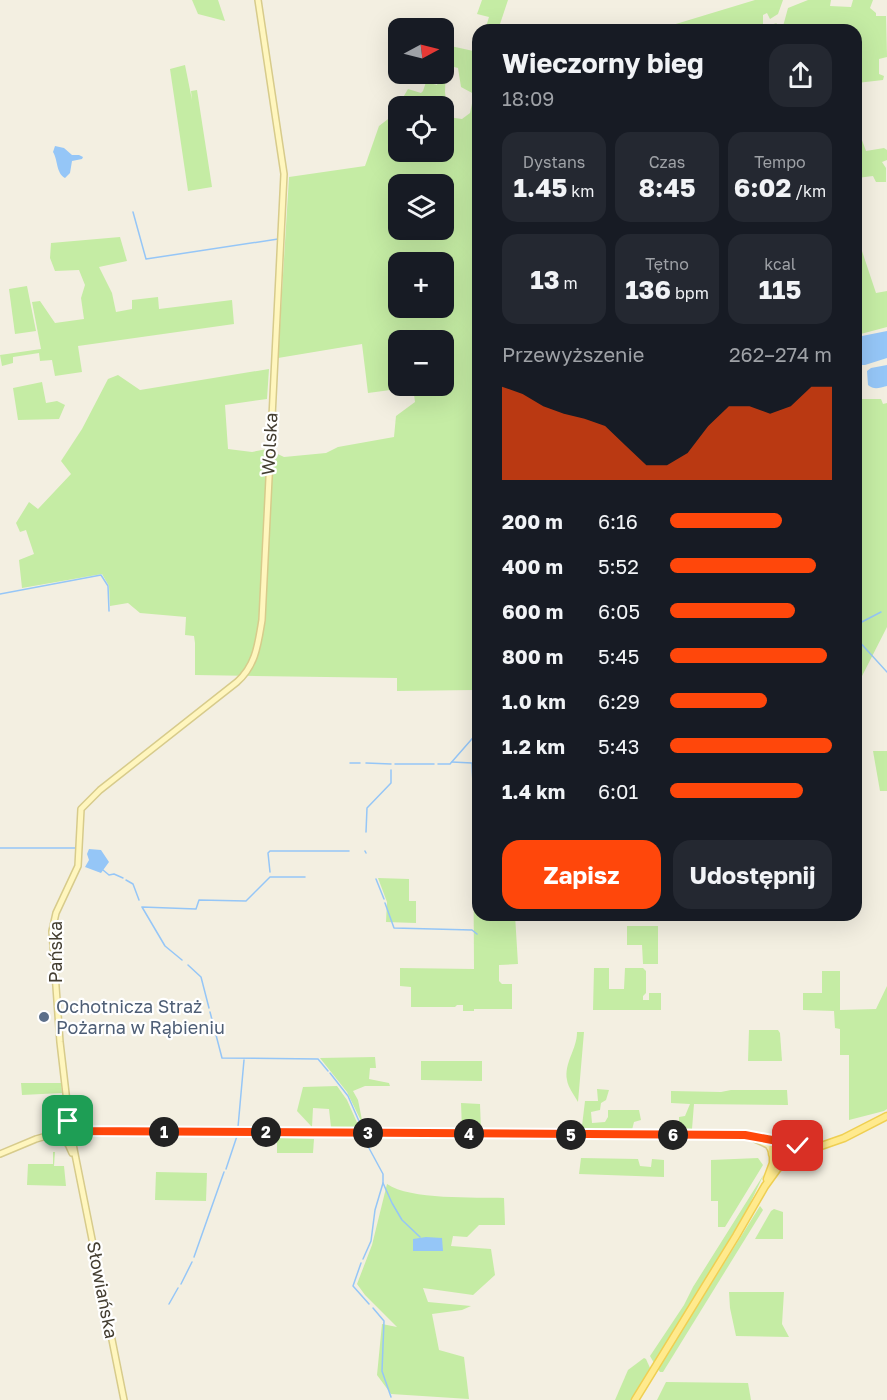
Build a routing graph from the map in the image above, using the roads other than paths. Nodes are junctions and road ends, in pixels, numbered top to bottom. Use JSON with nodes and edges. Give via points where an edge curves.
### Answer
{"nodes":[{"id":1,"x":258,"y":0,"type":"edge"},
{"id":2,"x":81,"y":809,"type":"joint"},
{"id":3,"x":887,"y":1116,"type":"edge"},
{"id":4,"x":65,"y":1131,"type":"junction"},
{"id":5,"x":102,"y":1132,"type":"junction"},
{"id":6,"x":745,"y":1135,"type":"junction"},
{"id":7,"x":71,"y":1139,"type":"junction"},
{"id":8,"x":778,"y":1140,"type":"junction"},
{"id":9,"x":796,"y":1145,"type":"junction"},
{"id":10,"x":820,"y":1146,"type":"junction"},
{"id":11,"x":0,"y":1154,"type":"edge"},
{"id":12,"x":772,"y":1154,"type":"junction"},
{"id":13,"x":797,"y":1156,"type":"junction"},
{"id":14,"x":785,"y":1164,"type":"junction"},
{"id":15,"x":765,"y":1186,"type":"junction"},
{"id":16,"x":124,"y":1400,"type":"edge"},
{"id":17,"x":635,"y":1400,"type":"edge"}],
"edges":[{"from":1,"to":2,"type":"street","name":"Wolska","via":[[284,174],[265,579],[256,655],[240,680],[100,789]]},
{"from":2,"to":4,"type":"street","name":"Pańska","via":[[78,866],[52,931],[66,1100]]},
{"from":3,"to":10,"type":"main road"},
{"from":4,"to":5,"type":"street"},
{"from":4,"to":7,"type":"street"},
{"from":4,"to":7,"type":"street","name":"Pańska"},
{"from":4,"to":11,"type":"street"},
{"from":5,"to":6,"type":"street"},
{"from":5,"to":7,"type":"street"},
{"from":6,"to":8,"type":"street"},
{"from":6,"to":12,"type":"street","via":[[766,1143]]},
{"from":7,"to":16,"type":"street","name":"Słowiańska"},
{"from":8,"to":9,"type":"main road","via":[[787,1138]]},
{"from":8,"to":12,"type":"main road","via":[[773,1144]]},
{"from":9,"to":10,"type":"main road"},
{"from":9,"to":13,"type":"main road"},
{"from":10,"to":13,"type":"main road"},
{"from":12,"to":14,"type":"main road","via":[[777,1162]]},
{"from":12,"to":15,"type":"main road","via":[[774,1164]]},
{"from":13,"to":14,"type":"main road"},
{"from":14,"to":15,"type":"main road"},
{"from":15,"to":17,"type":"main road"}]}
